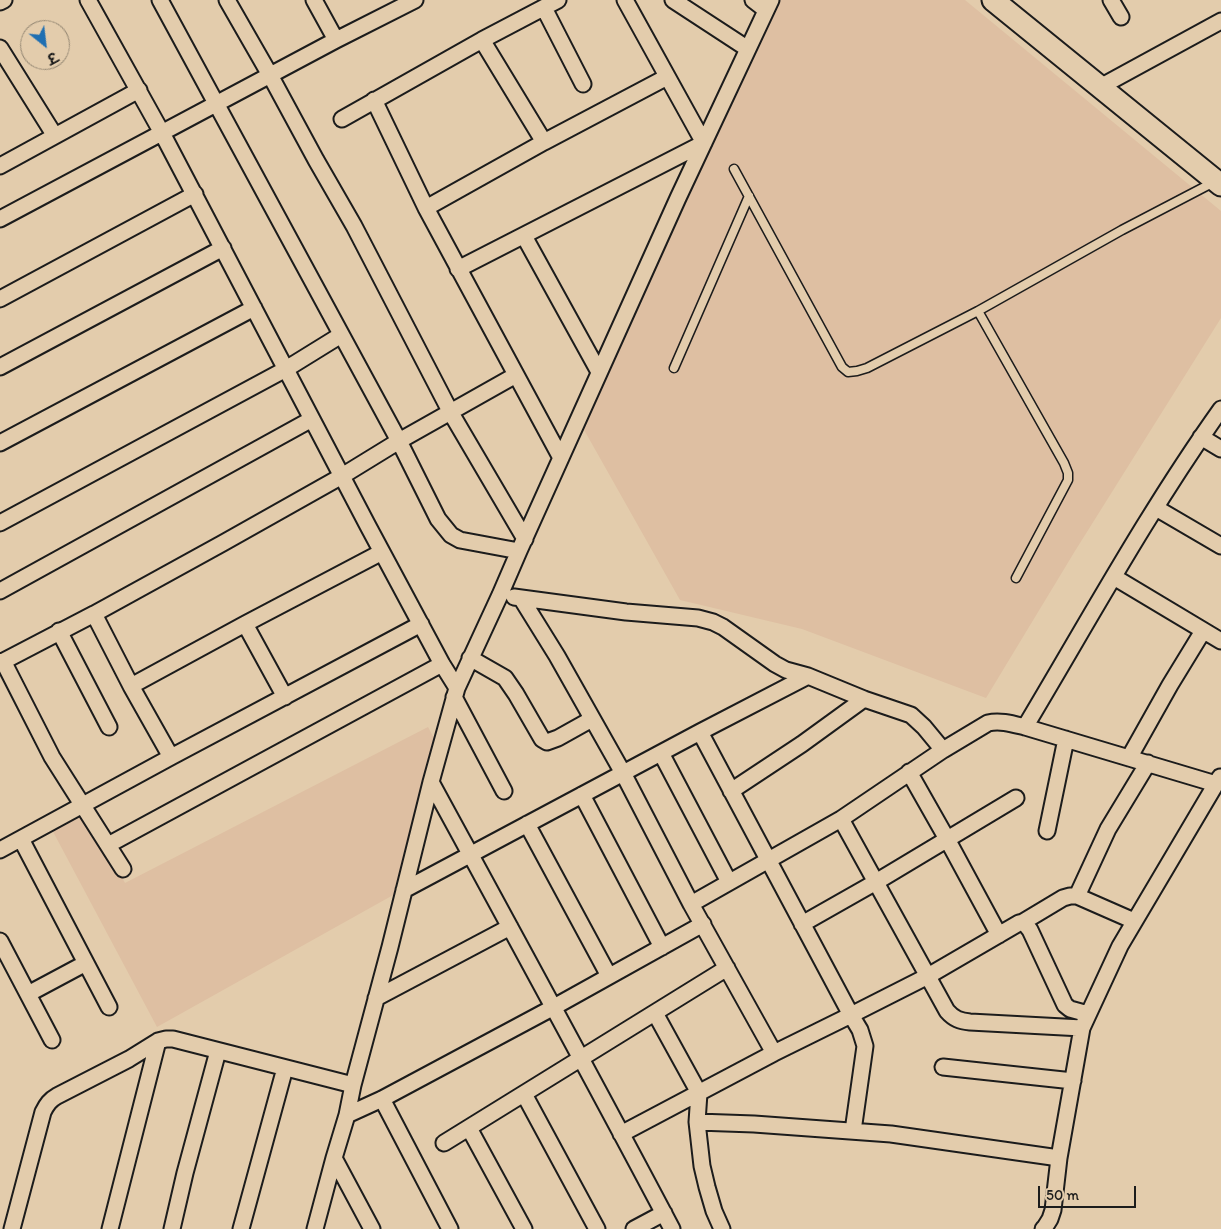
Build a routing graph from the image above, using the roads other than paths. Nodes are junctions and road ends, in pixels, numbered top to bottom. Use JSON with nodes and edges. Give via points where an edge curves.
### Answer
{"nodes":[{"id":1,"x":4,"y":0,"type":"edge"},
{"id":2,"x":88,"y":0,"type":"edge"},
{"id":3,"x":160,"y":0,"type":"edge"},
{"id":4,"x":227,"y":0,"type":"edge"},
{"id":5,"x":314,"y":0,"type":"edge"},
{"id":6,"x":415,"y":0,"type":"edge"},
{"id":7,"x":558,"y":0,"type":"edge"},
{"id":8,"x":625,"y":0,"type":"edge"},
{"id":9,"x":672,"y":0,"type":"edge"},
{"id":10,"x":753,"y":0,"type":"edge"},
{"id":11,"x":993,"y":0,"type":"edge"},
{"id":12,"x":1111,"y":0,"type":"edge"},
{"id":13,"x":0,"y":2,"type":"edge"},
{"id":14,"x":768,"y":5,"type":"edge"},
{"id":15,"x":544,"y":8,"type":"junction"},
{"id":16,"x":1121,"y":18,"type":"dead end"},
{"id":17,"x":1221,"y":21,"type":"edge"},
{"id":18,"x":336,"y":40,"type":"junction"},
{"id":19,"x":482,"y":40,"type":"junction"},
{"id":20,"x":0,"y":48,"type":"edge"},
{"id":21,"x":748,"y":49,"type":"junction"},
{"id":22,"x":270,"y":75,"type":"junction"},
{"id":23,"x":668,"y":77,"type":"junction"},
{"id":24,"x":583,"y":84,"type":"dead end"},
{"id":25,"x":1100,"y":87,"type":"junction"},
{"id":26,"x":139,"y":90,"type":"junction"},
{"id":27,"x":374,"y":100,"type":"junction"},
{"id":28,"x":216,"y":104,"type":"junction"},
{"id":29,"x":342,"y":119,"type":"dead end"},
{"id":30,"x":162,"y":133,"type":"junction"},
{"id":31,"x":55,"y":136,"type":"junction"},
{"id":32,"x":544,"y":142,"type":"junction"},
{"id":33,"x":704,"y":143,"type":"junction"},
{"id":34,"x":0,"y":166,"type":"edge"},
{"id":35,"x":734,"y":169,"type":"dead end"},
{"id":36,"x":1218,"y":183,"type":"edge"},
{"id":37,"x":195,"y":194,"type":"junction"},
{"id":38,"x":749,"y":196,"type":"junction"},
{"id":39,"x":426,"y":208,"type":"junction"},
{"id":40,"x":0,"y":219,"type":"edge"},
{"id":41,"x":524,"y":236,"type":"junction"},
{"id":42,"x":223,"y":248,"type":"junction"},
{"id":43,"x":458,"y":269,"type":"junction"},
{"id":44,"x":0,"y":299,"type":"edge"},
{"id":45,"x":254,"y":308,"type":"junction"},
{"id":46,"x":978,"y":311,"type":"junction"},
{"id":47,"x":341,"y":336,"type":"junction"},
{"id":48,"x":0,"y":367,"type":"edge"},
{"id":49,"x":674,"y":368,"type":"dead end"},
{"id":50,"x":286,"y":369,"type":"junction"},
{"id":51,"x":600,"y":372,"type":"junction"},
{"id":52,"x":516,"y":375,"type":"junction"},
{"id":53,"x":1221,"y":410,"type":"edge"},
{"id":54,"x":451,"y":413,"type":"junction"},
{"id":55,"x":312,"y":419,"type":"junction"},
{"id":56,"x":1201,"y":438,"type":"junction"},
{"id":57,"x":399,"y":441,"type":"junction"},
{"id":58,"x":0,"y":443,"type":"edge"},
{"id":59,"x":1221,"y":449,"type":"edge"},
{"id":60,"x":561,"y":458,"type":"junction"},
{"id":61,"x":342,"y":476,"type":"junction"},
{"id":62,"x":1156,"y":508,"type":"junction"},
{"id":63,"x":0,"y":523,"type":"edge"},
{"id":64,"x":522,"y":545,"type":"junction"},
{"id":65,"x":1221,"y":546,"type":"edge"},
{"id":66,"x":382,"y":552,"type":"junction"},
{"id":67,"x":1114,"y":577,"type":"junction"},
{"id":68,"x":1016,"y":578,"type":"dead end"},
{"id":69,"x":0,"y":591,"type":"edge"},
{"id":70,"x":500,"y":595,"type":"junction"},
{"id":71,"x":521,"y":598,"type":"junction"},
{"id":72,"x":94,"y":614,"type":"junction"},
{"id":73,"x":245,"y":624,"type":"junction"},
{"id":74,"x":421,"y":624,"type":"junction"},
{"id":75,"x":1203,"y":631,"type":"junction"},
{"id":76,"x":59,"y":632,"type":"junction"},
{"id":77,"x":1221,"y":641,"type":"edge"},
{"id":78,"x":470,"y":658,"type":"junction"},
{"id":79,"x":2,"y":662,"type":"edge"},
{"id":80,"x":442,"y":664,"type":"junction"},
{"id":81,"x":808,"y":676,"type":"junction"},
{"id":82,"x":132,"y":686,"type":"junction"},
{"id":83,"x":455,"y":692,"type":"junction"},
{"id":84,"x":285,"y":697,"type":"junction"},
{"id":85,"x":864,"y":699,"type":"junction"},
{"id":86,"x":592,"y":719,"type":"junction"},
{"id":87,"x":109,"y":727,"type":"dead end"},
{"id":88,"x":1025,"y":727,"type":"junction"},
{"id":89,"x":700,"y":732,"type":"junction"},
{"id":90,"x":1066,"y":739,"type":"junction"},
{"id":91,"x":943,"y":750,"type":"junction"},
{"id":92,"x":661,"y":753,"type":"junction"},
{"id":93,"x":171,"y":757,"type":"junction"},
{"id":94,"x":1129,"y":758,"type":"junction"},
{"id":95,"x":1148,"y":763,"type":"junction"},
{"id":96,"x":910,"y":772,"type":"junction"},
{"id":97,"x":623,"y":773,"type":"junction"},
{"id":98,"x":1218,"y":780,"type":"edge"},
{"id":99,"x":431,"y":782,"type":"junction"},
{"id":100,"x":731,"y":791,"type":"junction"},
{"id":101,"x":504,"y":792,"type":"dead end"},
{"id":102,"x":582,"y":796,"type":"junction"},
{"id":103,"x":1016,"y":798,"type":"dead end"},
{"id":104,"x":84,"y":805,"type":"junction"},
{"id":105,"x":841,"y":818,"type":"junction"},
{"id":106,"x":527,"y":824,"type":"junction"},
{"id":107,"x":1046,"y":831,"type":"dead end"},
{"id":108,"x":21,"y":839,"type":"junction"},
{"id":109,"x":948,"y":839,"type":"junction"},
{"id":110,"x":108,"y":845,"type":"junction"},
{"id":111,"x":0,"y":850,"type":"edge"},
{"id":112,"x":471,"y":855,"type":"junction"},
{"id":113,"x":769,"y":860,"type":"junction"},
{"id":114,"x":123,"y":869,"type":"dead end"},
{"id":115,"x":729,"y":882,"type":"junction"},
{"id":116,"x":876,"y":882,"type":"junction"},
{"id":117,"x":404,"y":890,"type":"junction"},
{"id":118,"x":1077,"y":896,"type":"junction"},
{"id":119,"x":691,"y":904,"type":"junction"},
{"id":120,"x":1134,"y":921,"type":"junction"},
{"id":121,"x":1023,"y":922,"type":"junction"},
{"id":122,"x":703,"y":924,"type":"junction"},
{"id":123,"x":802,"y":924,"type":"junction"},
{"id":124,"x":510,"y":927,"type":"junction"},
{"id":125,"x":999,"y":935,"type":"junction"},
{"id":126,"x":0,"y":941,"type":"edge"},
{"id":127,"x":662,"y":947,"type":"junction"},
{"id":128,"x":86,"y":964,"type":"junction"},
{"id":129,"x":727,"y":968,"type":"junction"},
{"id":130,"x":609,"y":976,"type":"junction"},
{"id":131,"x":928,"y":976,"type":"junction"},
{"id":132,"x":28,"y":994,"type":"junction"},
{"id":133,"x":376,"y":998,"type":"junction"},
{"id":134,"x":554,"y":1007,"type":"junction"},
{"id":135,"x":109,"y":1008,"type":"dead end"},
{"id":136,"x":655,"y":1013,"type":"junction"},
{"id":137,"x":851,"y":1015,"type":"junction"},
{"id":138,"x":1085,"y":1021,"type":"junction"},
{"id":139,"x":52,"y":1040,"type":"dead end"},
{"id":140,"x":158,"y":1041,"type":"junction"},
{"id":141,"x":218,"y":1051,"type":"junction"},
{"id":142,"x":774,"y":1053,"type":"junction"},
{"id":143,"x":582,"y":1058,"type":"junction"},
{"id":144,"x":943,"y":1067,"type":"dead end"},
{"id":145,"x":285,"y":1068,"type":"junction"},
{"id":146,"x":1073,"y":1082,"type":"junction"},
{"id":147,"x":353,"y":1085,"type":"junction"},
{"id":148,"x":699,"y":1093,"type":"junction"},
{"id":149,"x":524,"y":1094,"type":"junction"},
{"id":150,"x":382,"y":1099,"type":"junction"},
{"id":151,"x":347,"y":1115,"type":"junction"},
{"id":152,"x":696,"y":1122,"type":"junction"},
{"id":153,"x":469,"y":1128,"type":"junction"},
{"id":154,"x":853,"y":1131,"type":"junction"},
{"id":155,"x":621,"y":1134,"type":"junction"},
{"id":156,"x":444,"y":1143,"type":"dead end"},
{"id":157,"x":334,"y":1158,"type":"junction"},
{"id":158,"x":1059,"y":1158,"type":"junction"},
{"id":159,"x":664,"y":1213,"type":"junction"},
{"id":160,"x":1050,"y":1226,"type":"edge"},
{"id":161,"x":12,"y":1229,"type":"edge"},
{"id":162,"x":110,"y":1229,"type":"edge"},
{"id":163,"x":172,"y":1229,"type":"edge"},
{"id":164,"x":241,"y":1229,"type":"edge"},
{"id":165,"x":315,"y":1229,"type":"edge"},
{"id":166,"x":372,"y":1229,"type":"edge"},
{"id":167,"x":450,"y":1229,"type":"edge"},
{"id":168,"x":524,"y":1229,"type":"edge"},
{"id":169,"x":597,"y":1229,"type":"edge"},
{"id":170,"x":634,"y":1229,"type":"edge"},
{"id":171,"x":672,"y":1229,"type":"edge"},
{"id":172,"x":722,"y":1229,"type":"edge"}],
"edges":[{"from":1,"to":13,"type":"street"},
{"from":2,"to":26,"type":"street"},
{"from":3,"to":28,"type":"street"},
{"from":4,"to":22,"type":"street"},
{"from":5,"to":18,"type":"street"},
{"from":6,"to":18,"type":"street"},
{"from":7,"to":15,"type":"street"},
{"from":8,"to":23,"type":"street"},
{"from":9,"to":21,"type":"street"},
{"from":10,"to":14,"type":"street"},
{"from":11,"to":25,"type":"street"},
{"from":12,"to":16,"type":"street"},
{"from":14,"to":21,"type":"street"},
{"from":15,"to":19,"type":"street"},
{"from":15,"to":24,"type":"street"},
{"from":17,"to":25,"type":"street"},
{"from":18,"to":22,"type":"street"},
{"from":19,"to":27,"type":"street"},
{"from":19,"to":32,"type":"street"},
{"from":20,"to":31,"type":"street"},
{"from":21,"to":33,"type":"street"},
{"from":22,"to":28,"type":"street"},
{"from":22,"to":54,"type":"street","via":[[354,226]]},
{"from":23,"to":32,"type":"street"},
{"from":23,"to":33,"type":"street"},
{"from":25,"to":36,"type":"street"},
{"from":26,"to":30,"type":"street"},
{"from":26,"to":31,"type":"street"},
{"from":27,"to":29,"type":"street"},
{"from":27,"to":39,"type":"street"},
{"from":28,"to":30,"type":"street"},
{"from":28,"to":47,"type":"street"},
{"from":30,"to":37,"type":"street"},
{"from":30,"to":40,"type":"street"},
{"from":31,"to":34,"type":"street"},
{"from":32,"to":39,"type":"street"},
{"from":33,"to":41,"type":"street"},
{"from":33,"to":51,"type":"street"},
{"from":35,"to":38,"type":"lane"},
{"from":36,"to":46,"type":"lane","via":[[1122,230]]},
{"from":37,"to":42,"type":"street"},
{"from":37,"to":44,"type":"street"},
{"from":38,"to":46,"type":"lane","via":[[842,367],[848,372],[867,368]]},
{"from":38,"to":49,"type":"lane"},
{"from":39,"to":43,"type":"street"},
{"from":41,"to":43,"type":"street"},
{"from":41,"to":51,"type":"street"},
{"from":42,"to":45,"type":"street"},
{"from":42,"to":48,"type":"street"},
{"from":43,"to":52,"type":"street"},
{"from":45,"to":50,"type":"street"},
{"from":45,"to":58,"type":"street"},
{"from":46,"to":68,"type":"lane","via":[[1068,473],[1068,480]]},
{"from":47,"to":50,"type":"street"},
{"from":47,"to":57,"type":"street"},
{"from":50,"to":55,"type":"street"},
{"from":50,"to":63,"type":"street"},
{"from":51,"to":60,"type":"street"},
{"from":52,"to":54,"type":"street"},
{"from":52,"to":60,"type":"street"},
{"from":53,"to":56,"type":"street"},
{"from":54,"to":57,"type":"street"},
{"from":54,"to":64,"type":"street"},
{"from":55,"to":61,"type":"street"},
{"from":55,"to":69,"type":"street"},
{"from":56,"to":59,"type":"street"},
{"from":56,"to":62,"type":"street"},
{"from":57,"to":61,"type":"street"},
{"from":57,"to":64,"type":"street","via":[[438,519],[451,535],[460,540]]},
{"from":60,"to":64,"type":"street"},
{"from":61,"to":66,"type":"street"},
{"from":61,"to":72,"type":"street"},
{"from":62,"to":65,"type":"street"},
{"from":62,"to":67,"type":"street"},
{"from":64,"to":70,"type":"street"},
{"from":66,"to":73,"type":"street"},
{"from":66,"to":74,"type":"street"},
{"from":67,"to":75,"type":"street"},
{"from":67,"to":88,"type":"street"},
{"from":70,"to":71,"type":"street"},
{"from":70,"to":78,"type":"street"},
{"from":71,"to":81,"type":"street","via":[[713,622],[782,668]]},
{"from":71,"to":86,"type":"street"},
{"from":72,"to":76,"type":"street"},
{"from":72,"to":82,"type":"street"},
{"from":73,"to":82,"type":"street"},
{"from":73,"to":84,"type":"street"},
{"from":74,"to":80,"type":"street"},
{"from":74,"to":84,"type":"street"},
{"from":75,"to":77,"type":"street"},
{"from":75,"to":94,"type":"street"},
{"from":76,"to":79,"type":"street"},
{"from":76,"to":87,"type":"street"},
{"from":78,"to":83,"type":"street"},
{"from":78,"to":86,"type":"street","via":[[505,678],[546,742]]},
{"from":79,"to":104,"type":"street","via":[[52,757]]},
{"from":80,"to":83,"type":"street"},
{"from":80,"to":110,"type":"street"},
{"from":81,"to":85,"type":"street"},
{"from":81,"to":89,"type":"street"},
{"from":82,"to":93,"type":"street"},
{"from":83,"to":99,"type":"street"},
{"from":83,"to":101,"type":"street"},
{"from":84,"to":93,"type":"street"},
{"from":85,"to":91,"type":"street","via":[[911,715]]},
{"from":85,"to":100,"type":"street"},
{"from":86,"to":97,"type":"street"},
{"from":88,"to":90,"type":"street"},
{"from":88,"to":91,"type":"street","via":[[988,723]]},
{"from":89,"to":92,"type":"street"},
{"from":89,"to":100,"type":"street"},
{"from":90,"to":94,"type":"street"},
{"from":90,"to":107,"type":"street"},
{"from":91,"to":96,"type":"street"},
{"from":92,"to":97,"type":"street"},
{"from":92,"to":115,"type":"street"},
{"from":93,"to":104,"type":"street"},
{"from":94,"to":95,"type":"street"},
{"from":95,"to":98,"type":"street"},
{"from":95,"to":118,"type":"street","via":[[1108,829]]},
{"from":96,"to":105,"type":"street"},
{"from":96,"to":109,"type":"street"},
{"from":97,"to":102,"type":"street"},
{"from":97,"to":119,"type":"street"},
{"from":98,"to":120,"type":"street"},
{"from":99,"to":112,"type":"street"},
{"from":99,"to":117,"type":"street"},
{"from":100,"to":113,"type":"street"},
{"from":102,"to":106,"type":"street"},
{"from":102,"to":127,"type":"street"},
{"from":103,"to":109,"type":"street"},
{"from":104,"to":108,"type":"street"},
{"from":104,"to":110,"type":"street"},
{"from":105,"to":113,"type":"street"},
{"from":105,"to":116,"type":"street"},
{"from":106,"to":112,"type":"street"},
{"from":106,"to":130,"type":"street"},
{"from":108,"to":111,"type":"street"},
{"from":108,"to":128,"type":"street"},
{"from":109,"to":116,"type":"street"},
{"from":109,"to":125,"type":"street"},
{"from":110,"to":114,"type":"street"},
{"from":112,"to":117,"type":"street"},
{"from":112,"to":124,"type":"street"},
{"from":113,"to":115,"type":"street"},
{"from":113,"to":123,"type":"street"},
{"from":115,"to":119,"type":"street"},
{"from":116,"to":123,"type":"street"},
{"from":116,"to":131,"type":"street"},
{"from":117,"to":133,"type":"street"},
{"from":118,"to":120,"type":"street"},
{"from":118,"to":121,"type":"street","via":[[1063,898]]},
{"from":119,"to":122,"type":"street"},
{"from":120,"to":138,"type":"street"},
{"from":121,"to":125,"type":"street"},
{"from":121,"to":138,"type":"street","via":[[1030,930],[1065,1005]]},
{"from":122,"to":127,"type":"street"},
{"from":122,"to":129,"type":"street"},
{"from":123,"to":137,"type":"street"},
{"from":124,"to":133,"type":"street"},
{"from":124,"to":134,"type":"street"},
{"from":125,"to":131,"type":"street"},
{"from":126,"to":132,"type":"street"},
{"from":127,"to":130,"type":"street"},
{"from":128,"to":132,"type":"street"},
{"from":128,"to":135,"type":"street"},
{"from":129,"to":136,"type":"street"},
{"from":129,"to":142,"type":"street"},
{"from":130,"to":134,"type":"street"},
{"from":131,"to":137,"type":"street"},
{"from":131,"to":138,"type":"street","via":[[947,1011],[961,1021]]},
{"from":132,"to":139,"type":"street"},
{"from":133,"to":147,"type":"street"},
{"from":134,"to":143,"type":"street"},
{"from":134,"to":150,"type":"street"},
{"from":136,"to":143,"type":"street"},
{"from":136,"to":148,"type":"street"},
{"from":137,"to":142,"type":"street"},
{"from":137,"to":154,"type":"street","via":[[865,1046]]},
{"from":138,"to":146,"type":"street"},
{"from":140,"to":141,"type":"street","via":[[173,1039]]},
{"from":140,"to":161,"type":"street","via":[[47,1104]]},
{"from":140,"to":162,"type":"street"},
{"from":141,"to":145,"type":"street"},
{"from":141,"to":163,"type":"street"},
{"from":142,"to":148,"type":"street"},
{"from":143,"to":149,"type":"street"},
{"from":143,"to":155,"type":"street"},
{"from":144,"to":146,"type":"street"},
{"from":145,"to":147,"type":"street"},
{"from":145,"to":164,"type":"street"},
{"from":146,"to":158,"type":"street"},
{"from":147,"to":151,"type":"street"},
{"from":148,"to":152,"type":"street"},
{"from":148,"to":155,"type":"street"},
{"from":149,"to":153,"type":"street"},
{"from":149,"to":169,"type":"street"},
{"from":150,"to":151,"type":"street"},
{"from":150,"to":167,"type":"street"},
{"from":151,"to":157,"type":"street"},
{"from":152,"to":154,"type":"street"},
{"from":152,"to":172,"type":"street","via":[[707,1187]]},
{"from":153,"to":156,"type":"street"},
{"from":153,"to":168,"type":"street"},
{"from":154,"to":158,"type":"street"},
{"from":155,"to":159,"type":"street"},
{"from":157,"to":165,"type":"street"},
{"from":157,"to":166,"type":"street"},
{"from":158,"to":160,"type":"street"},
{"from":159,"to":170,"type":"street"},
{"from":159,"to":171,"type":"street"}]}
